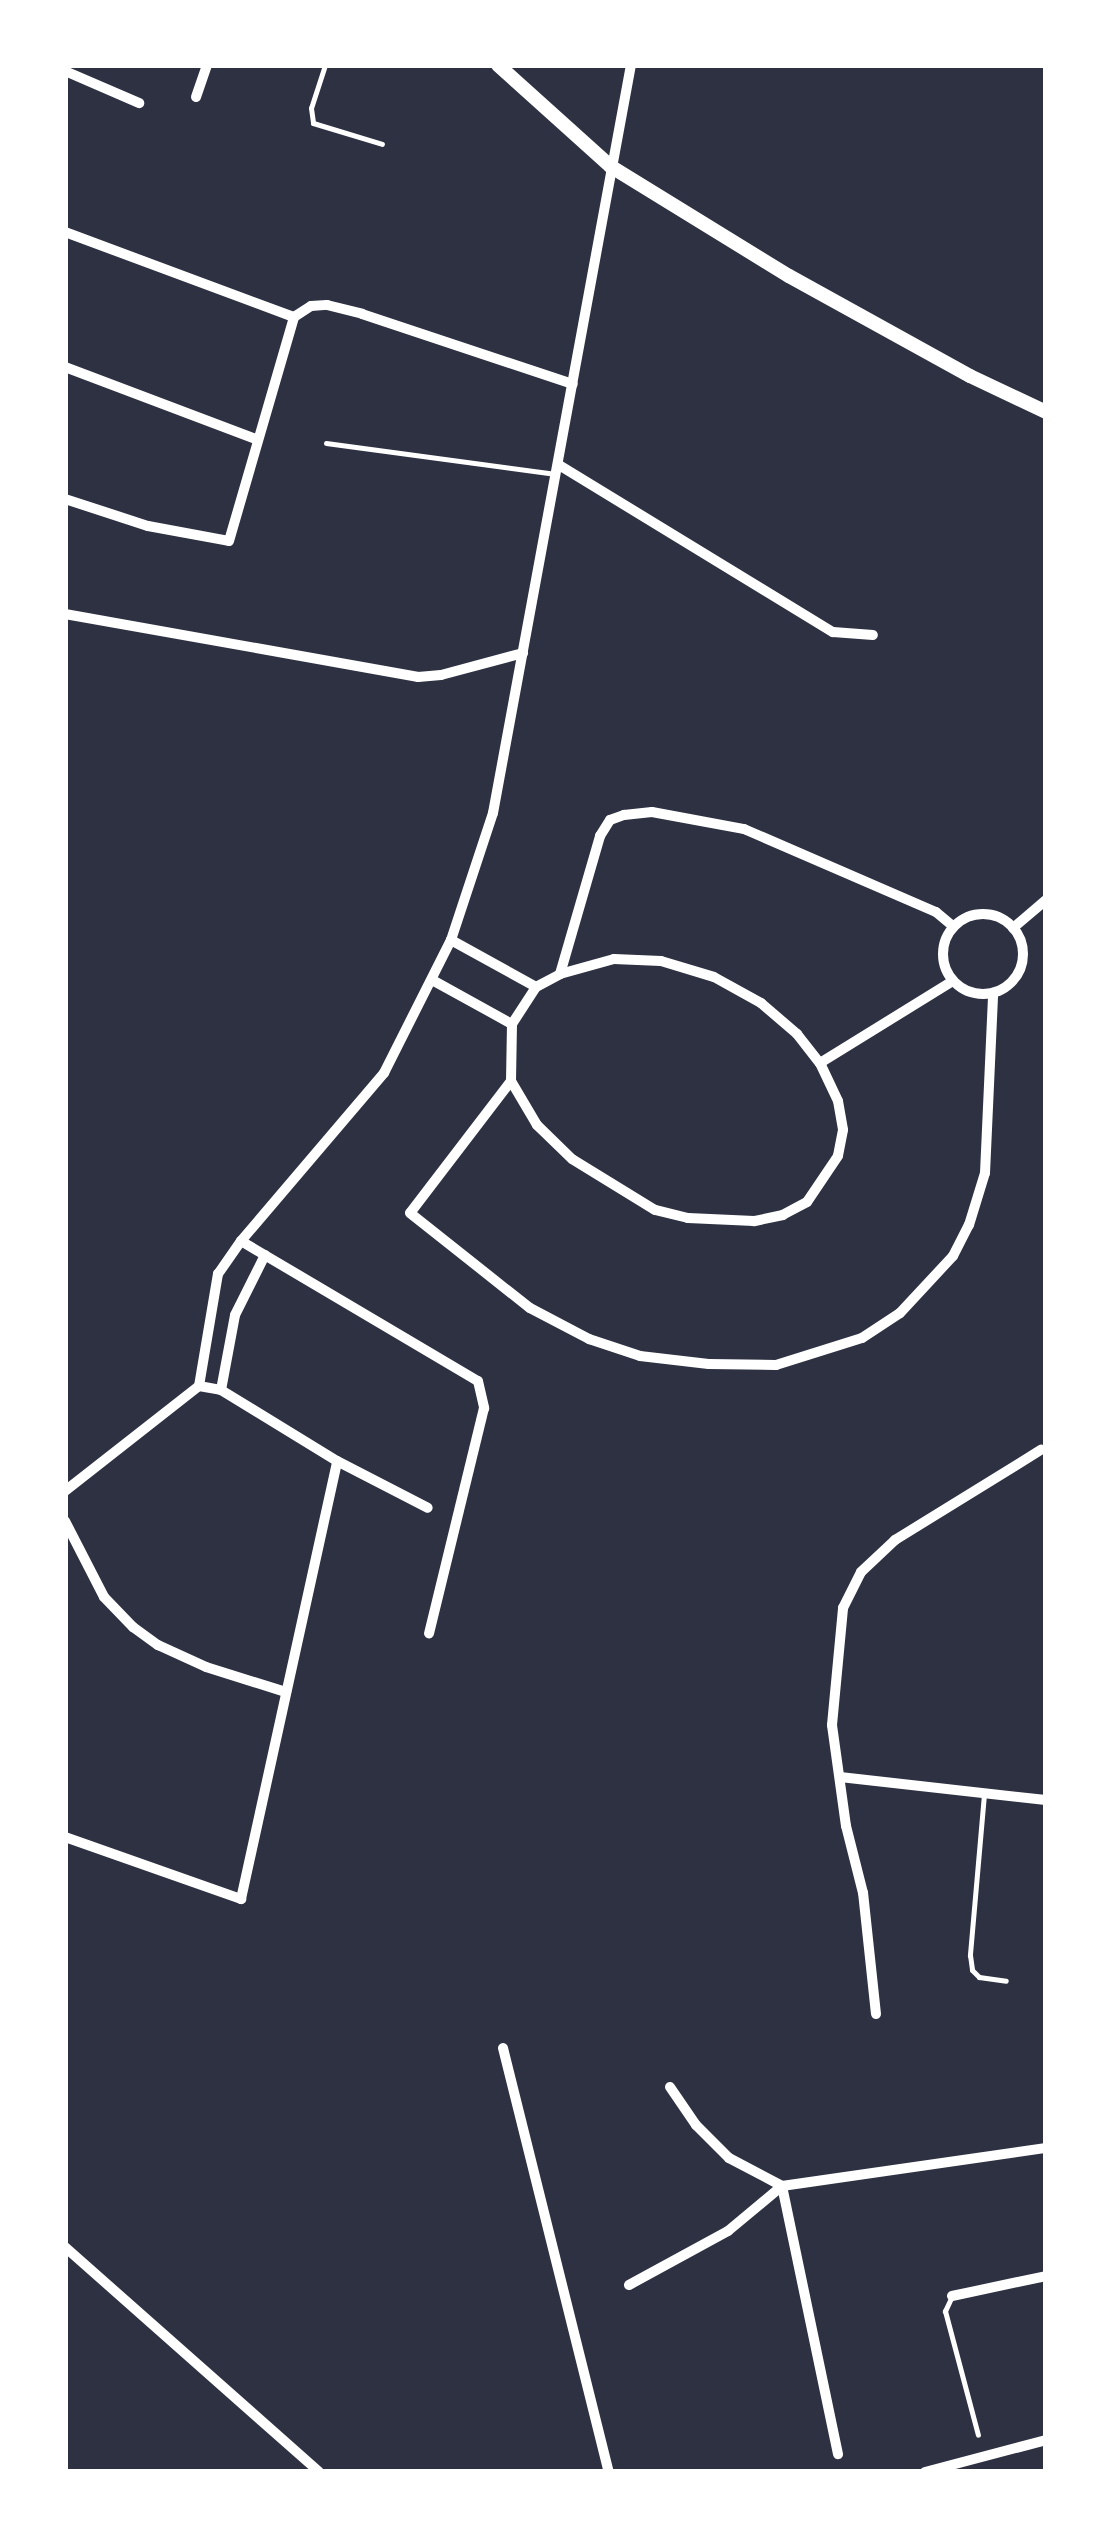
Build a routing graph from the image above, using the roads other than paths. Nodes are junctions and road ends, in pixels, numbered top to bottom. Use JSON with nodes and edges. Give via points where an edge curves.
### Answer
{"nodes":[{"id":1,"x":207,"y":65,"type":"edge"},
{"id":2,"x":325,"y":65,"type":"edge"},
{"id":3,"x":498,"y":65,"type":"edge"},
{"id":4,"x":632,"y":65,"type":"edge"},
{"id":5,"x":65,"y":71,"type":"edge"},
{"id":6,"x":196,"y":98,"type":"dead end"},
{"id":7,"x":139,"y":103,"type":"dead end"},
{"id":8,"x":382,"y":144,"type":"dead end"},
{"id":9,"x":610,"y":166,"type":"junction"},
{"id":10,"x":65,"y":232,"type":"edge"},
{"id":11,"x":294,"y":317,"type":"junction"},
{"id":12,"x":65,"y":367,"type":"edge"},
{"id":13,"x":573,"y":384,"type":"junction"},
{"id":14,"x":1046,"y":412,"type":"edge"},
{"id":15,"x":258,"y":440,"type":"junction"},
{"id":16,"x":326,"y":444,"type":"dead end"},
{"id":17,"x":558,"y":469,"type":"junction"},
{"id":18,"x":65,"y":499,"type":"edge"},
{"id":19,"x":65,"y":614,"type":"edge"},
{"id":20,"x":873,"y":635,"type":"dead end"},
{"id":21,"x":523,"y":654,"type":"junction"},
{"id":22,"x":1046,"y":900,"type":"edge"},
{"id":23,"x":954,"y":927,"type":"junction"},
{"id":24,"x":1013,"y":928,"type":"junction"},
{"id":25,"x":451,"y":940,"type":"junction"},
{"id":26,"x":560,"y":974,"type":"junction"},
{"id":27,"x":434,"y":982,"type":"junction"},
{"id":28,"x":953,"y":982,"type":"junction"},
{"id":29,"x":536,"y":987,"type":"junction"},
{"id":30,"x":993,"y":994,"type":"junction"},
{"id":31,"x":512,"y":1024,"type":"junction"},
{"id":32,"x":820,"y":1064,"type":"junction"},
{"id":33,"x":510,"y":1081,"type":"junction"},
{"id":34,"x":241,"y":1241,"type":"junction"},
{"id":35,"x":265,"y":1254,"type":"junction"},
{"id":36,"x":199,"y":1386,"type":"junction"},
{"id":37,"x":222,"y":1390,"type":"junction"},
{"id":38,"x":1042,"y":1450,"type":"dead end"},
{"id":39,"x":337,"y":1461,"type":"junction"},
{"id":40,"x":65,"y":1491,"type":"edge"},
{"id":41,"x":428,"y":1508,"type":"dead end"},
{"id":42,"x":65,"y":1520,"type":"edge"},
{"id":43,"x":429,"y":1633,"type":"dead end"},
{"id":44,"x":286,"y":1692,"type":"junction"},
{"id":45,"x":840,"y":1777,"type":"junction"},
{"id":46,"x":984,"y":1794,"type":"junction"},
{"id":47,"x":1046,"y":1800,"type":"edge"},
{"id":48,"x":65,"y":1837,"type":"edge"},
{"id":49,"x":1006,"y":1981,"type":"dead end"},
{"id":50,"x":876,"y":2014,"type":"dead end"},
{"id":51,"x":502,"y":2048,"type":"dead end"},
{"id":52,"x":670,"y":2087,"type":"dead end"},
{"id":53,"x":1046,"y":2148,"type":"edge"},
{"id":54,"x":782,"y":2186,"type":"junction"},
{"id":55,"x":65,"y":2248,"type":"edge"},
{"id":56,"x":1046,"y":2276,"type":"edge"},
{"id":57,"x":629,"y":2286,"type":"dead end"},
{"id":58,"x":952,"y":2296,"type":"joint"},
{"id":59,"x":978,"y":2435,"type":"dead end"},
{"id":60,"x":1046,"y":2440,"type":"edge"},
{"id":61,"x":838,"y":2454,"type":"dead end"},
{"id":62,"x":984,"y":2456,"type":"junction"},
{"id":63,"x":319,"y":2472,"type":"edge"},
{"id":64,"x":608,"y":2472,"type":"edge"},
{"id":65,"x":925,"y":2472,"type":"edge"},
{"id":66,"x":988,"y":2472,"type":"edge"}],
"edges":[{"from":1,"to":6,"type":"street"},
{"from":2,"to":8,"type":"lane","via":[[310,108],[314,123]]},
{"from":3,"to":9,"type":"main road"},
{"from":4,"to":9,"type":"street"},
{"from":5,"to":7,"type":"street"},
{"from":9,"to":13,"type":"street"},
{"from":9,"to":14,"type":"main road","via":[[789,276]]},
{"from":10,"to":11,"type":"street"},
{"from":11,"to":13,"type":"street","via":[[311,306],[345,310]]},
{"from":11,"to":15,"type":"street"},
{"from":12,"to":15,"type":"street"},
{"from":13,"to":17,"type":"street"},
{"from":15,"to":18,"type":"street","via":[[229,541],[148,526]]},
{"from":16,"to":17,"type":"lane"},
{"from":17,"to":20,"type":"street","via":[[834,632]]},
{"from":17,"to":21,"type":"street"},
{"from":19,"to":21,"type":"street","via":[[418,677]]},
{"from":21,"to":25,"type":"street","via":[[493,813]]},
{"from":22,"to":24,"type":"street"},
{"from":23,"to":24,"type":"street","via":[[977,914]]},
{"from":23,"to":26,"type":"street","via":[[936,912],[744,829],[652,812],[624,814],[610,820],[600,836]]},
{"from":23,"to":28,"type":"street","via":[[943,960]]},
{"from":24,"to":30,"type":"street","via":[[1022,966]]},
{"from":25,"to":27,"type":"street"},
{"from":25,"to":29,"type":"street"},
{"from":26,"to":29,"type":"street"},
{"from":26,"to":32,"type":"street","via":[[614,959],[661,961],[714,977],[761,1003]]},
{"from":27,"to":31,"type":"street"},
{"from":27,"to":34,"type":"street","via":[[384,1073]]},
{"from":28,"to":30,"type":"street","via":[[972,993]]},
{"from":28,"to":32,"type":"street"},
{"from":29,"to":31,"type":"street"},
{"from":30,"to":33,"type":"street","via":[[986,1173],[953,1256],[900,1313],[862,1338],[776,1364],[640,1356],[589,1339],[530,1308],[410,1213]]},
{"from":31,"to":33,"type":"street"},
{"from":32,"to":33,"type":"street","via":[[838,1101],[838,1156],[807,1202],[754,1221],[672,1214],[610,1187],[537,1124]]},
{"from":34,"to":35,"type":"street"},
{"from":34,"to":36,"type":"street","via":[[213,1291]]},
{"from":35,"to":37,"type":"street","via":[[235,1315]]},
{"from":35,"to":43,"type":"street","via":[[478,1382],[484,1394]]},
{"from":36,"to":37,"type":"street"},
{"from":36,"to":40,"type":"street"},
{"from":37,"to":39,"type":"street"},
{"from":38,"to":45,"type":"street","via":[[895,1540],[862,1572],[843,1608],[834,1676]]},
{"from":39,"to":41,"type":"street"},
{"from":39,"to":44,"type":"street"},
{"from":42,"to":44,"type":"street","via":[[104,1597],[133,1627],[206,1667]]},
{"from":44,"to":48,"type":"street","via":[[240,1898]]},
{"from":45,"to":46,"type":"street"},
{"from":45,"to":50,"type":"street","via":[[863,1892]]},
{"from":46,"to":47,"type":"street"},
{"from":46,"to":49,"type":"lane","via":[[970,1955],[979,1977]]},
{"from":51,"to":64,"type":"street"},
{"from":52,"to":54,"type":"street","via":[[728,2158]]},
{"from":53,"to":54,"type":"street"},
{"from":54,"to":57,"type":"street","via":[[730,2229]]},
{"from":54,"to":61,"type":"street"},
{"from":55,"to":63,"type":"street"},
{"from":56,"to":58,"type":"street"},
{"from":58,"to":59,"type":"lane","via":[[945,2311]]},
{"from":60,"to":62,"type":"street"},
{"from":62,"to":65,"type":"street"},
{"from":62,"to":66,"type":"street"}]}
